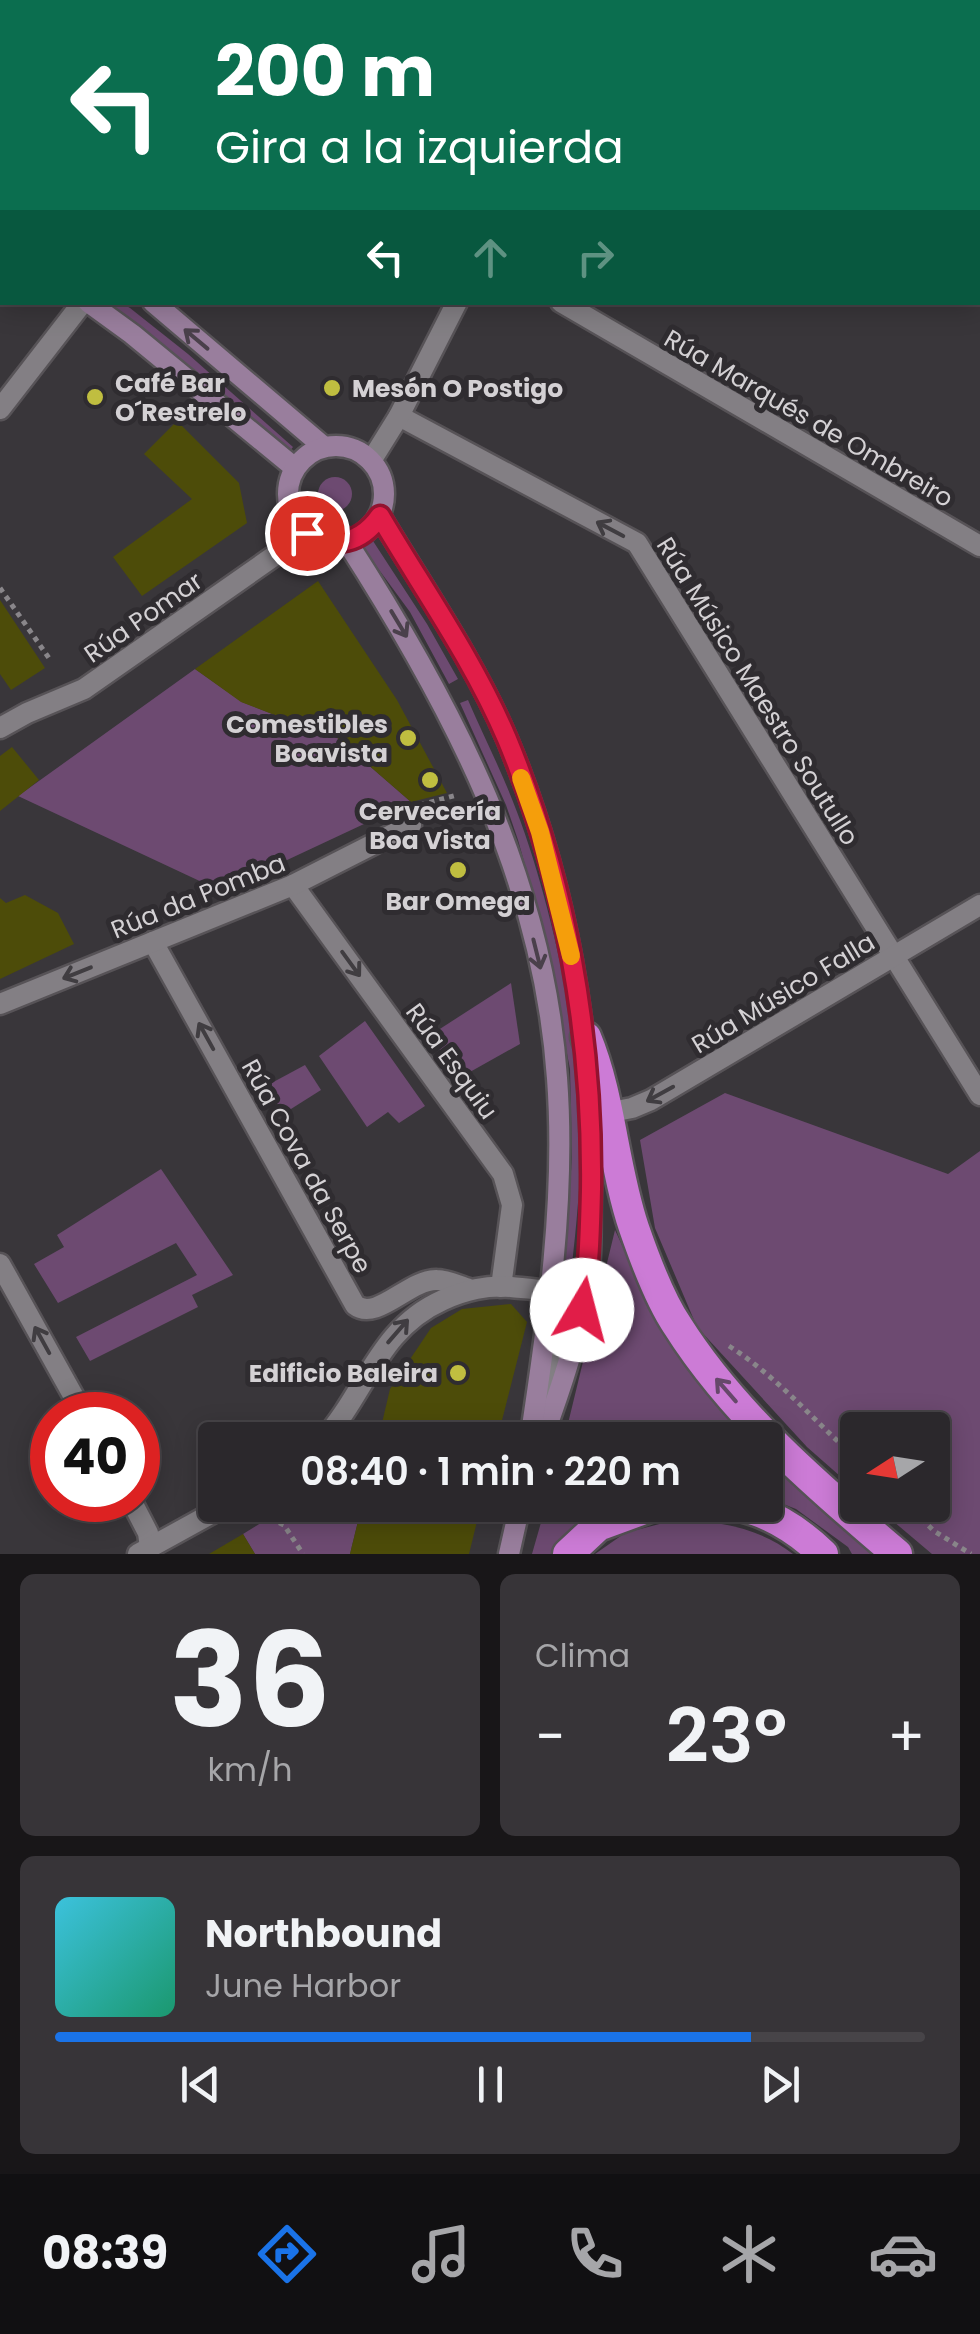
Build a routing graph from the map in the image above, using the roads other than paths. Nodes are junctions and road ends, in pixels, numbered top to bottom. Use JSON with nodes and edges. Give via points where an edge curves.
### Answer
{"nodes":[{"id":1,"x":84,"y":305,"type":"edge"},
{"id":2,"x":90,"y":305,"type":"edge"},
{"id":3,"x":157,"y":305,"type":"edge"},
{"id":4,"x":455,"y":305,"type":"edge"},
{"id":5,"x":566,"y":305,"type":"edge"},
{"id":6,"x":0,"y":409,"type":"edge"},
{"id":7,"x":398,"y":416,"type":"junction"},
{"id":8,"x":324,"y":447,"type":"junction"},
{"id":9,"x":371,"y":460,"type":"junction"},
{"id":10,"x":295,"y":468,"type":"junction"},
{"id":11,"x":380,"y":516,"type":"junction"},
{"id":12,"x":307,"y":533,"type":"junction"},
{"id":13,"x":346,"y":542,"type":"junction"},
{"id":14,"x":980,"y":546,"type":"edge"},
{"id":15,"x":0,"y":728,"type":"edge"},
{"id":16,"x":412,"y":817,"type":"road end"},
{"id":17,"x":293,"y":885,"type":"junction"},
{"id":18,"x":980,"y":905,"type":"edge"},
{"id":19,"x":153,"y":942,"type":"junction"},
{"id":20,"x":895,"y":956,"type":"junction"},
{"id":21,"x":0,"y":1004,"type":"edge"},
{"id":22,"x":586,"y":1037,"type":"junction"},
{"id":23,"x":980,"y":1095,"type":"edge"},
{"id":24,"x":606,"y":1113,"type":"junction"},
{"id":25,"x":0,"y":1264,"type":"edge"},
{"id":26,"x":501,"y":1286,"type":"junction"},
{"id":27,"x":469,"y":1289,"type":"junction"},
{"id":28,"x":550,"y":1292,"type":"junction"},
{"id":29,"x":71,"y":1392,"type":"edge"},
{"id":30,"x":338,"y":1422,"type":"edge"},
{"id":31,"x":532,"y":1422,"type":"edge"},
{"id":32,"x":545,"y":1422,"type":"edge"},
{"id":33,"x":547,"y":1422,"type":"edge"},
{"id":34,"x":198,"y":1521,"type":"edge"},
{"id":35,"x":142,"y":1522,"type":"edge"},
{"id":36,"x":516,"y":1522,"type":"edge"},
{"id":37,"x":609,"y":1522,"type":"edge"},
{"id":38,"x":781,"y":1522,"type":"edge"},
{"id":39,"x":144,"y":1551,"type":"edge"},
{"id":40,"x":508,"y":1554,"type":"edge"},
{"id":41,"x":568,"y":1554,"type":"edge"},
{"id":42,"x":823,"y":1554,"type":"edge"},
{"id":43,"x":898,"y":1554,"type":"edge"}],
"edges":[{"from":1,"to":6,"type":"street"},
{"from":2,"to":10,"type":"street"},
{"from":8,"to":3,"type":"street","one_way":true},
{"from":4,"to":7,"type":"street"},
{"from":5,"to":14,"type":"street","name":"Rúa Marqués de Ombreiro"},
{"from":7,"to":9,"type":"street"},
{"from":20,"to":7,"type":"street","name":"Rúa Músico Maestro Soutullo","one_way":true,"via":[[637,543]]},
{"from":8,"to":9,"type":"street","via":[[351,448]]},
{"from":8,"to":10,"type":"street"},
{"from":9,"to":11,"type":"street","via":[[384,488]]},
{"from":10,"to":12,"type":"street","via":[[290,510]]},
{"from":11,"to":13,"type":"street"},
{"from":11,"to":22,"type":"street","via":[[507,739],[540,832]]},
{"from":12,"to":13,"type":"street"},
{"from":12,"to":15,"type":"street","name":"Rúa Pomar","via":[[84,689]]},
{"from":13,"to":28,"type":"street","one_way":true,"via":[[442,699],[522,894],[544,979],[557,1076],[560,1151]]},
{"from":16,"to":17,"type":"street","name":"Rúa da Pomba"},
{"from":17,"to":19,"type":"street","name":"Rúa da Pomba"},
{"from":17,"to":26,"type":"street","name":"Rúa Esquiu","one_way":true,"via":[[504,1174],[512,1205]]},
{"from":18,"to":20,"type":"street","name":"Rúa Músico Falla"},
{"from":19,"to":21,"type":"street","name":"Rúa da Pomba","one_way":true},
{"from":27,"to":19,"type":"street","name":"Rúa Cova da Serpe","one_way":true,"via":[[438,1280],[418,1283],[372,1311],[355,1305]]},
{"from":20,"to":23,"type":"street","name":"Rúa Músico Maestro Soutullo"},
{"from":20,"to":24,"type":"street","name":"Rúa Músico Falla","one_way":true,"via":[[651,1100]]},
{"from":22,"to":24,"type":"highway"},
{"from":22,"to":33,"type":"street","via":[[588,1277]]},
{"from":43,"to":24,"type":"highway","one_way":true,"via":[[769,1436],[676,1324],[635,1231]]},
{"from":29,"to":25,"type":"street","one_way":true},
{"from":26,"to":27,"type":"street"},
{"from":26,"to":28,"type":"street"},
{"from":30,"to":27,"type":"street","one_way":true,"via":[[408,1320]]},
{"from":28,"to":31,"type":"street"},
{"from":28,"to":32,"type":"street","via":[[563,1300],[565,1317]]},
{"from":34,"to":39,"type":"street"},
{"from":35,"to":39,"type":"street","via":[[148,1533]]},
{"from":36,"to":40,"type":"street"},
{"from":37,"to":41,"type":"highway"},
{"from":38,"to":42,"type":"highway"}]}
